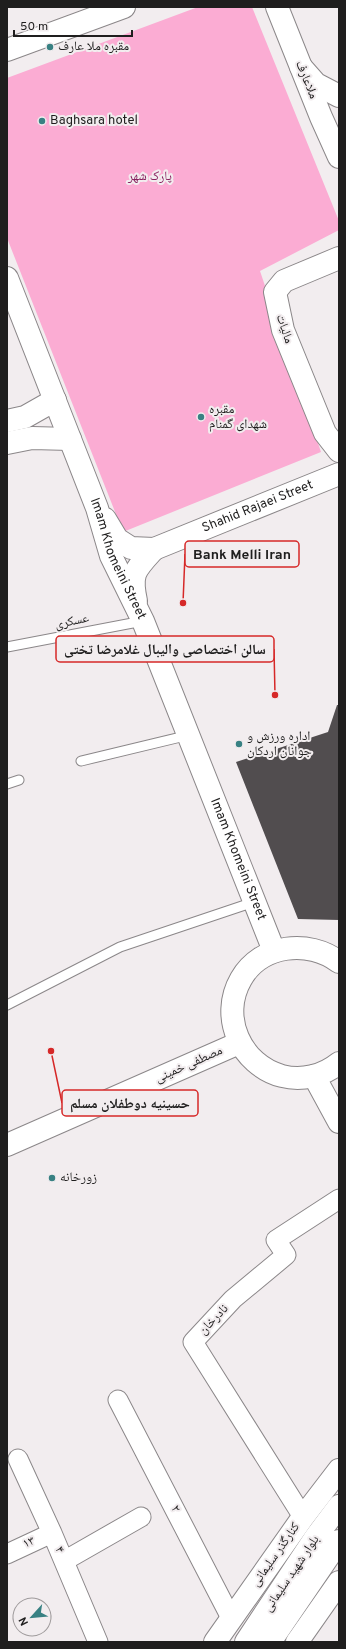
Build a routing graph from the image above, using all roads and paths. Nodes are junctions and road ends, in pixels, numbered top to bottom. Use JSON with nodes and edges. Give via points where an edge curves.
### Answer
{"nodes":[{"id":1,"x":124,"y":7,"type":"edge"},
{"id":2,"x":277,"y":7,"type":"edge"},
{"id":3,"x":7,"y":50,"type":"edge"},
{"id":4,"x":301,"y":67,"type":"junction"},
{"id":5,"x":339,"y":96,"type":"edge"},
{"id":6,"x":338,"y":148,"type":"edge"},
{"id":7,"x":339,"y":258,"type":"edge"},
{"id":8,"x":7,"y":278,"type":"edge"},
{"id":9,"x":55,"y":400,"type":"junction"},
{"id":10,"x":7,"y":420,"type":"edge"},
{"id":11,"x":325,"y":433,"type":"junction"},
{"id":12,"x":70,"y":439,"type":"junction"},
{"id":13,"x":7,"y":443,"type":"edge"},
{"id":14,"x":339,"y":452,"type":"edge"},
{"id":15,"x":339,"y":474,"type":"edge"},
{"id":16,"x":314,"y":484,"type":"junction"},
{"id":17,"x":97,"y":508,"type":"junction"},
{"id":18,"x":154,"y":549,"type":"junction"},
{"id":19,"x":140,"y":614,"type":"junction"},
{"id":20,"x":7,"y":647,"type":"edge"},
{"id":21,"x":189,"y":735,"type":"junction"},
{"id":22,"x":81,"y":761,"type":"dead end"},
{"id":23,"x":19,"y":780,"type":"dead end"},
{"id":24,"x":7,"y":784,"type":"edge"},
{"id":25,"x":255,"y":901,"type":"junction"},
{"id":26,"x":274,"y":951,"type":"junction"},
{"id":27,"x":339,"y":962,"type":"edge"},
{"id":28,"x":7,"y":1005,"type":"edge"},
{"id":29,"x":239,"y":1042,"type":"junction"},
{"id":30,"x":339,"y":1063,"type":"edge"},
{"id":31,"x":314,"y":1076,"type":"junction"},
{"id":32,"x":339,"y":1122,"type":"edge"},
{"id":33,"x":7,"y":1145,"type":"edge"},
{"id":34,"x":339,"y":1199,"type":"edge"},
{"id":35,"x":118,"y":1400,"type":"dead end"},
{"id":36,"x":18,"y":1459,"type":"dead end"},
{"id":37,"x":339,"y":1470,"type":"edge"},
{"id":38,"x":339,"y":1506,"type":"edge"},
{"id":39,"x":141,"y":1517,"type":"dead end"},
{"id":40,"x":303,"y":1517,"type":"junction"},
{"id":41,"x":52,"y":1533,"type":"junction"},
{"id":42,"x":339,"y":1541,"type":"edge"},
{"id":43,"x":7,"y":1554,"type":"edge"},
{"id":44,"x":64,"y":1561,"type":"junction"},
{"id":45,"x":339,"y":1583,"type":"edge"},
{"id":46,"x":231,"y":1618,"type":"junction"},
{"id":47,"x":98,"y":1642,"type":"edge"},
{"id":48,"x":215,"y":1642,"type":"edge"},
{"id":49,"x":246,"y":1642,"type":"edge"},
{"id":50,"x":270,"y":1642,"type":"edge"},
{"id":51,"x":297,"y":1642,"type":"edge"}],
"edges":[{"from":1,"to":3,"type":"main road"},
{"from":2,"to":4,"type":"main road","name":"ملاعارف"},
{"from":4,"to":5,"type":"main road","via":[[316,84]]},
{"from":4,"to":6,"type":"main road","name":"ملاعارف"},
{"from":7,"to":11,"type":"main road","name":"مالیات","via":[[284,281],[275,292],[283,330]]},
{"from":8,"to":9,"type":"main road","name":"Imam Khomeini Street"},
{"from":9,"to":10,"type":"main road","via":[[25,417]]},
{"from":9,"to":12,"type":"main road","name":"Imam Khomeini Street"},
{"from":11,"to":14,"type":"main road"},
{"from":11,"to":16,"type":"main road","via":[[325,459]]},
{"from":12,"to":13,"type":"main road","via":[[32,438]]},
{"from":12,"to":17,"type":"main road","name":"Imam Khomeini Street"},
{"from":15,"to":16,"type":"main road","name":"Shahid Rajaei Street"},
{"from":16,"to":18,"type":"main road","name":"Shahid Rajaei Street"},
{"from":17,"to":18,"type":"main road","via":[[117,538],[131,548]]},
{"from":17,"to":19,"type":"main road","name":"Imam Khomeini Street","via":[[111,556]]},
{"from":18,"to":19,"type":"main road","via":[[138,566],[132,582]]},
{"from":19,"to":20,"type":"lane","name":"عسکری"},
{"from":19,"to":21,"type":"main road","name":"Imam Khomeini Street"},
{"from":21,"to":22,"type":"lane"},
{"from":21,"to":25,"type":"main road","name":"Imam Khomeini Street"},
{"from":23,"to":24,"type":"lane"},
{"from":25,"to":26,"type":"main road","name":"Imam Khomeini Street"},
{"from":25,"to":28,"type":"lane","via":[[120,947]]},
{"from":26,"to":27,"type":"main road","via":[[293,947],[312,948],[330,955]]},
{"from":26,"to":29,"type":"main road","via":[[255,962],[241,978],[233,999],[232,1021]]},
{"from":29,"to":31,"type":"main road","via":[[252,1060],[270,1072],[292,1078]]},
{"from":29,"to":33,"type":"main road","name":"مصطفی خمینی"},
{"from":30,"to":31,"type":"main road","via":[[332,1069]]},
{"from":31,"to":32,"type":"main road"},
{"from":34,"to":40,"type":"street","name":"نادرخان","via":[[276,1240],[286,1255],[233,1299],[193,1342]]},
{"from":35,"to":46,"type":"street","name":"۲"},
{"from":36,"to":41,"type":"street","name":"۴"},
{"from":37,"to":40,"type":"main road","name":"کنارگذر سلیمانی"},
{"from":38,"to":49,"type":"main road","name":"بلوار شهید سلیمانی"},
{"from":39,"to":44,"type":"street"},
{"from":40,"to":46,"type":"main road","name":"کنارگذر سلیمانی"},
{"from":41,"to":43,"type":"street","name":"۱۳"},
{"from":41,"to":44,"type":"street","name":"۴"},
{"from":42,"to":50,"type":"main road","name":"بلوار شهید سلیمانی"},
{"from":44,"to":47,"type":"street","name":"۴"},
{"from":45,"to":51,"type":"main road"},
{"from":46,"to":48,"type":"main road","name":"کنارگذر سلیمانی"}]}
